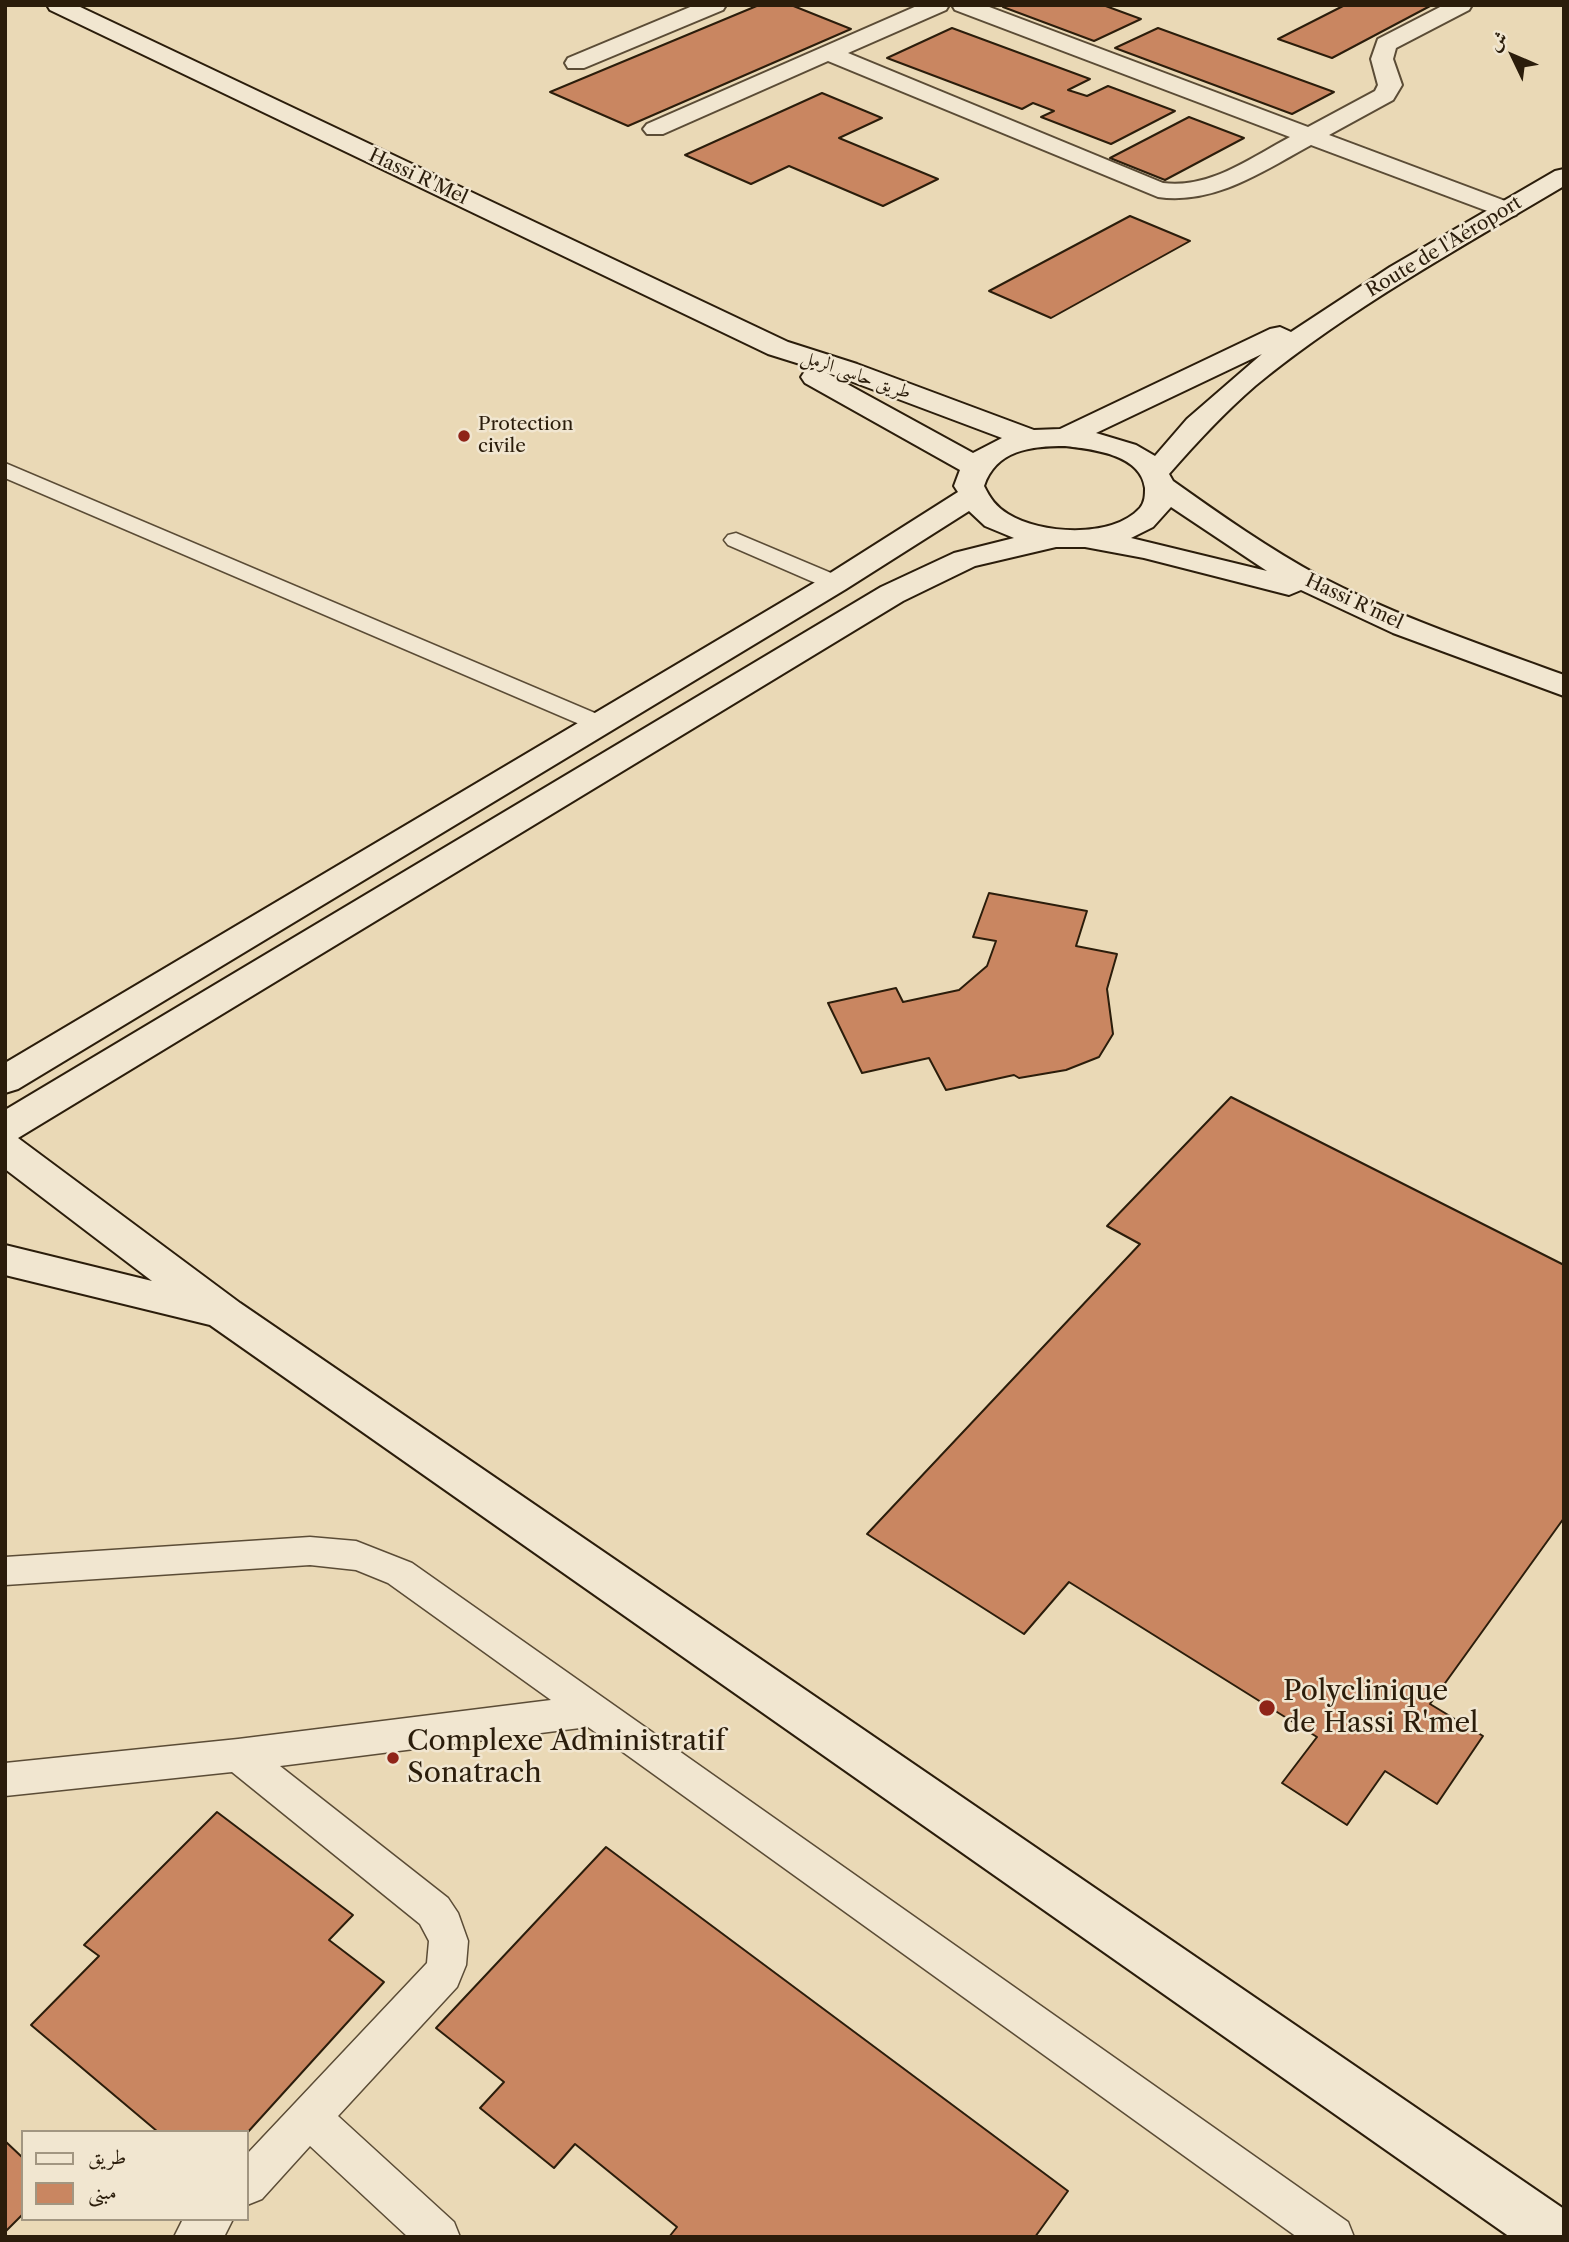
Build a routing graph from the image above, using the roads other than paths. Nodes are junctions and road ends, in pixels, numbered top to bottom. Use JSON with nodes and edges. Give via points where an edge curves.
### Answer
{"nodes":[{"id":1,"x":58,"y":5,"type":"edge"},
{"id":2,"x":715,"y":5,"type":"edge"},
{"id":3,"x":938,"y":5,"type":"edge"},
{"id":4,"x":964,"y":5,"type":"edge"},
{"id":5,"x":1461,"y":5,"type":"edge"},
{"id":6,"x":828,"y":53,"type":"junction"},
{"id":7,"x":576,"y":63,"type":"dead end"},
{"id":8,"x":655,"y":129,"type":"dead end"},
{"id":9,"x":1311,"y":135,"type":"junction"},
{"id":10,"x":1564,"y":176,"type":"edge"},
{"id":11,"x":1507,"y":210,"type":"junction"},
{"id":12,"x":1325,"y":318,"type":"junction"},
{"id":13,"x":778,"y":348,"type":"junction"},
{"id":14,"x":1065,"y":437,"type":"junction"},
{"id":15,"x":1031,"y":439,"type":"junction"},
{"id":16,"x":5,"y":470,"type":"edge"},
{"id":17,"x":1158,"y":480,"type":"junction"},
{"id":18,"x":974,"y":481,"type":"junction"},
{"id":19,"x":1070,"y":538,"type":"junction"},
{"id":20,"x":736,"y":540,"type":"dead end"},
{"id":21,"x":835,"y":583,"type":"junction"},
{"id":22,"x":1374,"y":614,"type":"junction"},
{"id":23,"x":1564,"y":686,"type":"edge"},
{"id":24,"x":600,"y":724,"type":"junction"},
{"id":25,"x":5,"y":1080,"type":"edge"},
{"id":26,"x":5,"y":1128,"type":"edge"},
{"id":27,"x":5,"y":1151,"type":"edge"},
{"id":28,"x":5,"y":1182,"type":"edge"},
{"id":29,"x":15,"y":1266,"type":"edge"},
{"id":30,"x":225,"y":1314,"type":"junction"},
{"id":31,"x":5,"y":1571,"type":"edge"},
{"id":32,"x":592,"y":1711,"type":"junction"},
{"id":33,"x":238,"y":1755,"type":"junction"},
{"id":34,"x":5,"y":1780,"type":"edge"},
{"id":35,"x":311,"y":2119,"type":"junction"},
{"id":36,"x":248,"y":2183,"type":"edge"},
{"id":37,"x":210,"y":2221,"type":"edge"},
{"id":38,"x":195,"y":2237,"type":"edge"},
{"id":39,"x":439,"y":2237,"type":"edge"},
{"id":40,"x":1333,"y":2237,"type":"edge"},
{"id":41,"x":1557,"y":2237,"type":"edge"}],
"edges":[{"from":1,"to":13,"type":"street","name":"Hassi R'Mel"},
{"from":2,"to":7,"type":"street"},
{"from":3,"to":6,"type":"street"},
{"from":4,"to":9,"type":"street"},
{"from":5,"to":9,"type":"street","via":[[1386,44],[1382,59],[1390,85],[1385,96]]},
{"from":6,"to":8,"type":"street"},
{"from":6,"to":9,"type":"street","via":[[1158,190],[1182,193],[1220,184]]},
{"from":9,"to":11,"type":"street"},
{"from":10,"to":11,"type":"street","name":"Route de l'Aéroport"},
{"from":11,"to":12,"type":"street","name":"Route de l'Aéroport"},
{"from":12,"to":14,"type":"street","via":[[1257,345]]},
{"from":12,"to":17,"type":"street","via":[[1258,369],[1186,434]]},
{"from":13,"to":15,"type":"street","name":"طريق حاسى الرمل"},
{"from":13,"to":18,"type":"street","name":"طريق حاسى الرمل"},
{"from":14,"to":15,"type":"street"},
{"from":14,"to":17,"type":"street","name":"Hassi R'mel","via":[[1129,452]]},
{"from":15,"to":18,"type":"street","via":[[989,454]]},
{"from":16,"to":24,"type":"lane"},
{"from":17,"to":19,"type":"street","via":[[1160,501],[1150,515],[1111,535]]},
{"from":17,"to":22,"type":"street","name":"Hassi R'mel","via":[[1246,545]]},
{"from":18,"to":19,"type":"street","name":"طريق حاسى الرمل","via":[[980,508],[1011,528]]},
{"from":18,"to":21,"type":"street"},
{"from":19,"to":22,"type":"street","name":"طريق حاسى الرمل","via":[[1206,564]]},
{"from":19,"to":26,"type":"street","via":[[965,559],[892,594]]},
{"from":20,"to":21,"type":"lane"},
{"from":21,"to":24,"type":"street"},
{"from":22,"to":23,"type":"street","name":"Hassi R'mel"},
{"from":24,"to":25,"type":"street"},
{"from":27,"to":28,"type":"street"},
{"from":27,"to":30,"type":"street"},
{"from":29,"to":30,"type":"street"},
{"from":30,"to":41,"type":"street"},
{"from":31,"to":32,"type":"lane","via":[[310,1551],[371,1558],[400,1573]]},
{"from":32,"to":33,"type":"lane"},
{"from":32,"to":40,"type":"lane"},
{"from":33,"to":34,"type":"lane"},
{"from":33,"to":35,"type":"lane","via":[[434,1911],[450,1940],[443,1974]]},
{"from":35,"to":36,"type":"lane"},
{"from":35,"to":39,"type":"lane"},
{"from":37,"to":38,"type":"lane"}]}
